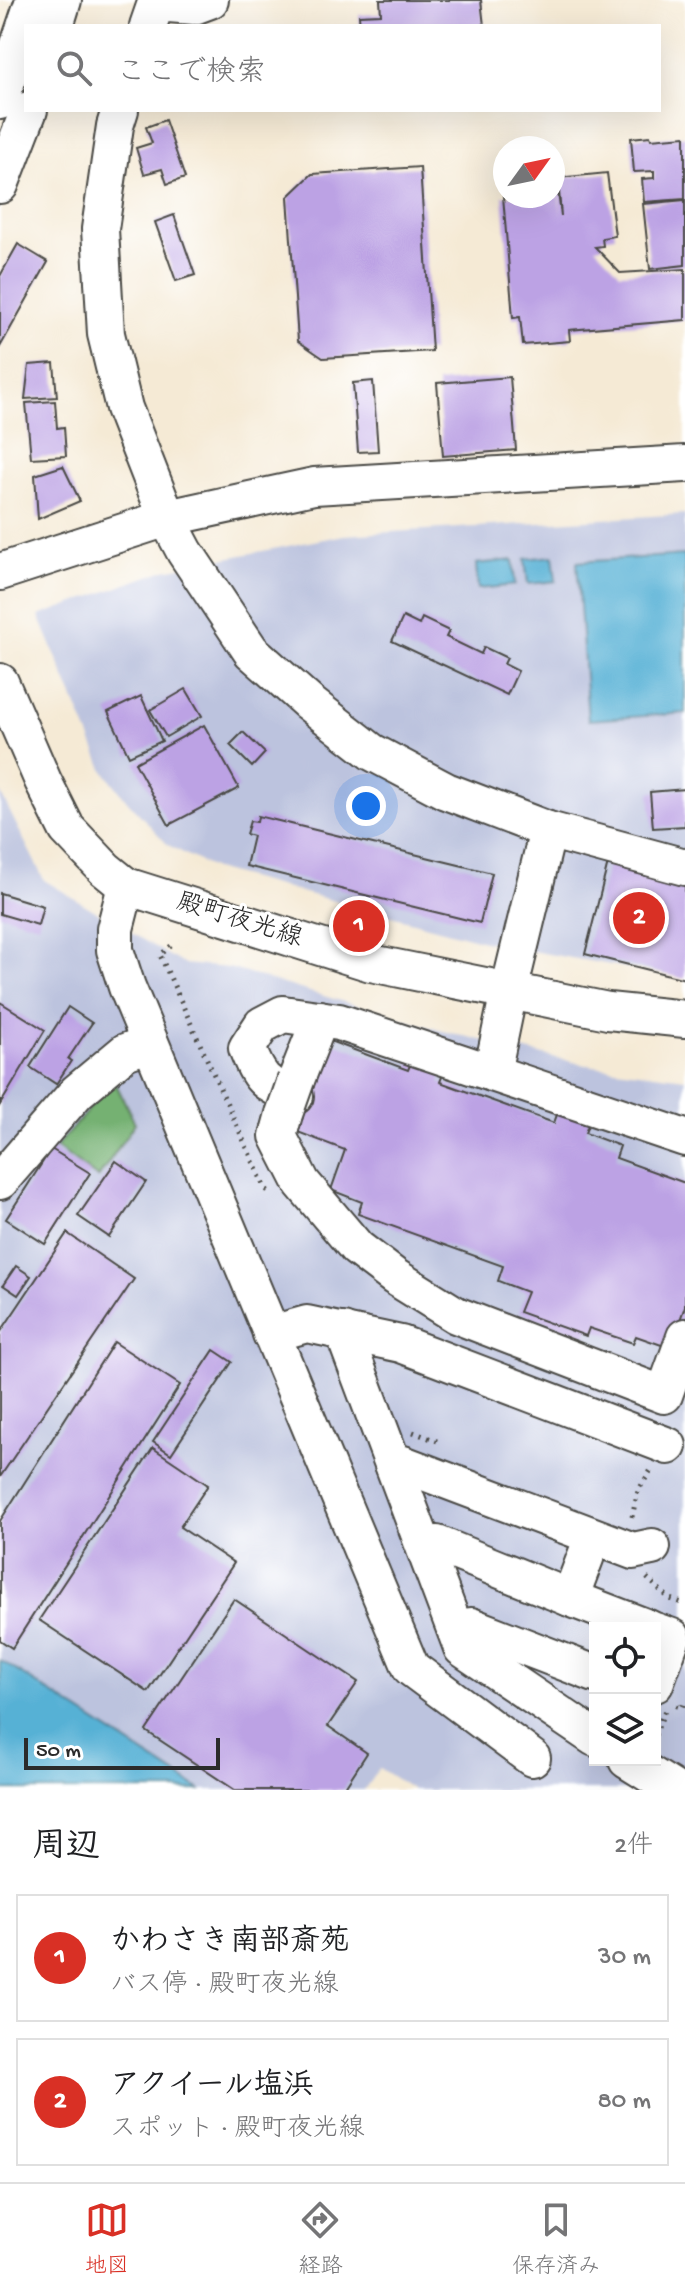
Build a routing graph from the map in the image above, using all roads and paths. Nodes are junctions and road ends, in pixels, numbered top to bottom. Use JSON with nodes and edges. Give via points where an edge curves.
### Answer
{"nodes":[{"id":1,"x":34,"y":0,"type":"edge"},
{"id":2,"x":63,"y":0,"type":"edge"},
{"id":3,"x":210,"y":0,"type":"edge"},
{"id":4,"x":26,"y":24,"type":"edge"},
{"id":5,"x":56,"y":24,"type":"edge"},
{"id":6,"x":149,"y":24,"type":"edge"},
{"id":7,"x":24,"y":30,"type":"edge"},
{"id":8,"x":0,"y":101,"type":"edge"},
{"id":9,"x":28,"y":112,"type":"edge"},
{"id":10,"x":119,"y":112,"type":"edge"},
{"id":11,"x":0,"y":185,"type":"edge"},
{"id":12,"x":685,"y":464,"type":"edge"},
{"id":13,"x":167,"y":518,"type":"junction"},
{"id":14,"x":0,"y":572,"type":"edge"},
{"id":15,"x":0,"y":682,"type":"edge"},
{"id":16,"x":548,"y":830,"type":"junction"},
{"id":17,"x":685,"y":867,"type":"edge"},
{"id":18,"x":126,"y":886,"type":"junction"},
{"id":19,"x":509,"y":991,"type":"junction"},
{"id":20,"x":320,"y":1019,"type":"junction"},
{"id":21,"x":685,"y":1019,"type":"edge"},
{"id":22,"x":150,"y":1043,"type":"junction"},
{"id":23,"x":492,"y":1073,"type":"junction"},
{"id":24,"x":292,"y":1097,"type":"junction"},
{"id":25,"x":685,"y":1138,"type":"edge"},
{"id":26,"x":0,"y":1181,"type":"edge"},
{"id":27,"x":343,"y":1331,"type":"junction"},
{"id":28,"x":271,"y":1334,"type":"junction"},
{"id":29,"x":685,"y":1337,"type":"edge"},
{"id":30,"x":660,"y":1457,"type":"joint"},
{"id":31,"x":394,"y":1466,"type":"junction"},
{"id":32,"x":632,"y":1517,"type":"dead end"},
{"id":33,"x":593,"y":1537,"type":"junction"},
{"id":34,"x":652,"y":1547,"type":"dead end"},
{"id":35,"x":426,"y":1550,"type":"junction"},
{"id":36,"x":570,"y":1598,"type":"junction"},
{"id":37,"x":632,"y":1622,"type":"edge"},
{"id":38,"x":456,"y":1630,"type":"junction"},
{"id":39,"x":589,"y":1672,"type":"edge"},
{"id":40,"x":589,"y":1734,"type":"edge"},
{"id":41,"x":532,"y":1758,"type":"dead end"},
{"id":42,"x":637,"y":1766,"type":"edge"},
{"id":43,"x":675,"y":1790,"type":"edge"}],
"edges":[{"from":1,"to":4,"type":"street"},
{"from":2,"to":5,"type":"street"},
{"from":3,"to":6,"type":"street","via":[[194,6],[156,3]]},
{"from":7,"to":8,"type":"street"},
{"from":9,"to":11,"type":"street"},
{"from":10,"to":13,"type":"street","via":[[100,229],[106,334],[124,408]]},
{"from":12,"to":13,"type":"street","via":[[314,486]]},
{"from":13,"to":14,"type":"street"},
{"from":13,"to":16,"type":"street","via":[[251,651],[308,702],[372,752],[446,791]]},
{"from":15,"to":18,"type":"street","name":"殿町夜光線","via":[[67,829]]},
{"from":16,"to":17,"type":"street"},
{"from":16,"to":19,"type":"street"},
{"from":18,"to":19,"type":"street","name":"殿町夜光線","via":[[371,963]]},
{"from":18,"to":22,"type":"street","via":[[115,950]]},
{"from":19,"to":21,"type":"street","name":"殿町夜光線","via":[[608,1011]]},
{"from":19,"to":23,"type":"street"},
{"from":20,"to":23,"type":"street"},
{"from":20,"to":24,"type":"street"},
{"from":20,"to":24,"type":"street","via":[[283,1014],[262,1025],[247,1048],[257,1074]]},
{"from":22,"to":26,"type":"street","via":[[125,1052],[77,1092]]},
{"from":22,"to":28,"type":"street"},
{"from":23,"to":25,"type":"street"},
{"from":24,"to":29,"type":"street","via":[[278,1136],[302,1183],[357,1248],[456,1315],[664,1395]]},
{"from":27,"to":28,"type":"street","via":[[307,1324]]},
{"from":27,"to":30,"type":"street","via":[[401,1344]]},
{"from":27,"to":31,"type":"street"},
{"from":28,"to":41,"type":"street","via":[[411,1668]]},
{"from":30,"to":32,"type":"path","via":[[638,1491]]},
{"from":31,"to":33,"type":"street","via":[[403,1464]]},
{"from":31,"to":35,"type":"street"},
{"from":33,"to":34,"type":"street","via":[[633,1551]]},
{"from":33,"to":36,"type":"street"},
{"from":35,"to":36,"type":"street","via":[[437,1544]]},
{"from":35,"to":38,"type":"street"},
{"from":36,"to":37,"type":"street"},
{"from":38,"to":39,"type":"street","via":[[471,1626]]},
{"from":38,"to":40,"type":"street","via":[[462,1648]]},
{"from":42,"to":43,"type":"street"}]}
